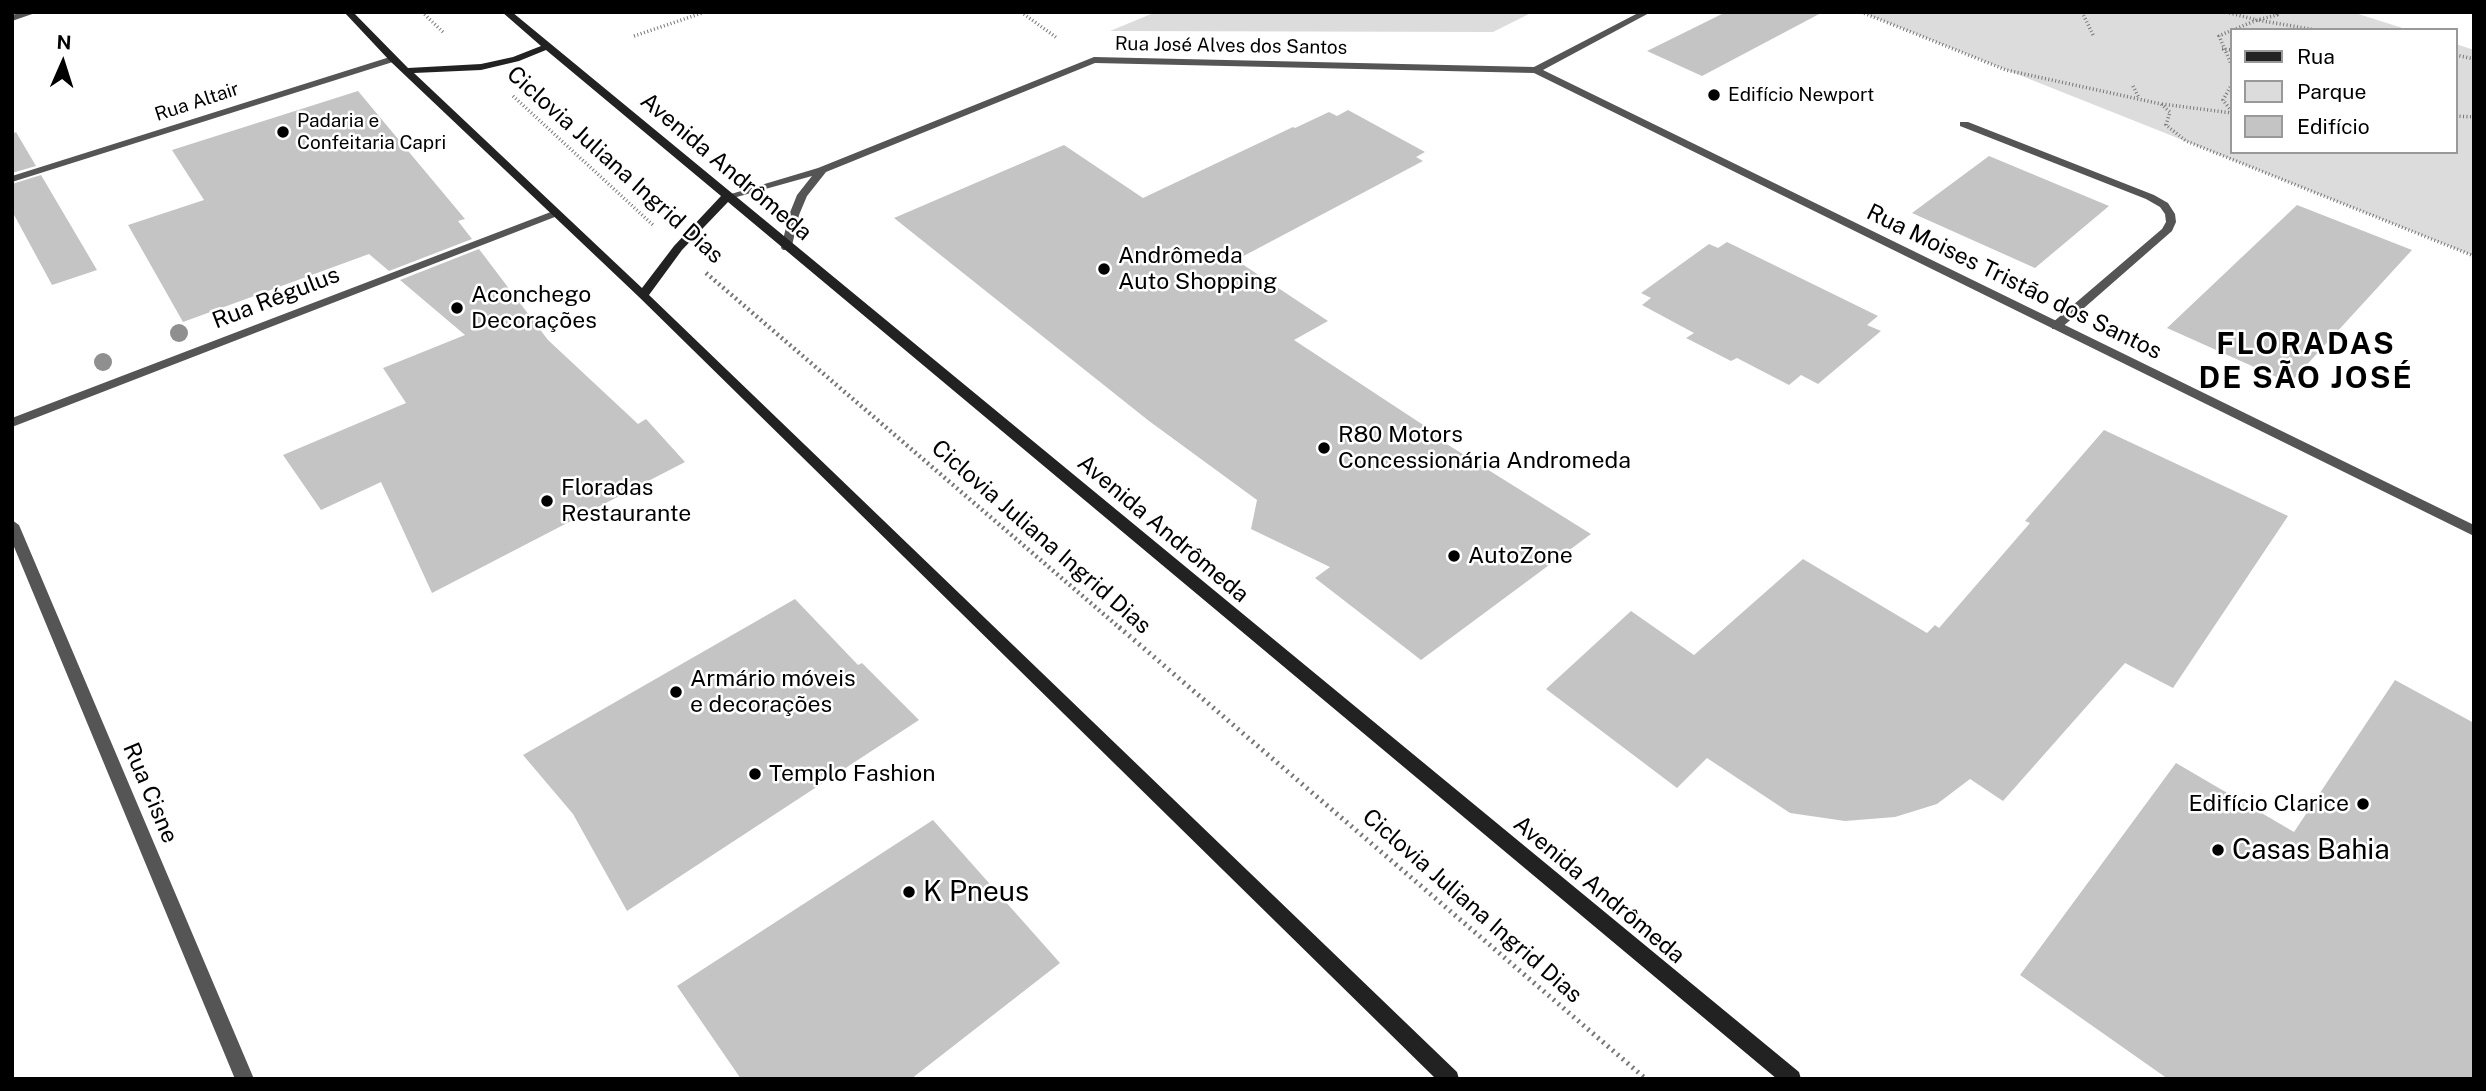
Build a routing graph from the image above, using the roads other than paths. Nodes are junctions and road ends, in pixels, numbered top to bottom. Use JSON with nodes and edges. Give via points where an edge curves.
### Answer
{"nodes":[{"id":1,"x":34,"y":12,"type":"edge"},
{"id":2,"x":348,"y":12,"type":"edge"},
{"id":3,"x":506,"y":12,"type":"edge"},
{"id":4,"x":1647,"y":12,"type":"edge"},
{"id":5,"x":12,"y":18,"type":"edge"},
{"id":6,"x":546,"y":47,"type":"junction"},
{"id":7,"x":393,"y":59,"type":"junction"},
{"id":8,"x":1536,"y":70,"type":"junction"},
{"id":9,"x":408,"y":71,"type":"junction"},
{"id":10,"x":1964,"y":124,"type":"dead end"},
{"id":11,"x":822,"y":170,"type":"junction"},
{"id":12,"x":12,"y":179,"type":"edge"},
{"id":13,"x":726,"y":197,"type":"junction"},
{"id":14,"x":556,"y":213,"type":"junction"},
{"id":15,"x":787,"y":247,"type":"junction"},
{"id":16,"x":643,"y":295,"type":"junction"},
{"id":17,"x":2056,"y":326,"type":"junction"},
{"id":18,"x":12,"y":423,"type":"edge"},
{"id":19,"x":12,"y":525,"type":"edge"},
{"id":20,"x":2474,"y":531,"type":"edge"},
{"id":21,"x":245,"y":1079,"type":"edge"},
{"id":22,"x":1450,"y":1079,"type":"edge"},
{"id":23,"x":1792,"y":1079,"type":"edge"}],
"edges":[{"from":1,"to":5,"type":"street"},
{"from":2,"to":7,"type":"main road"},
{"from":3,"to":6,"type":"main road","name":"Avenida Andrômeda"},
{"from":4,"to":8,"type":"street","name":"Rua José Alves dos Santos"},
{"from":6,"to":9,"type":"main road","via":[[481,67]]},
{"from":6,"to":13,"type":"main road","name":"Avenida Andrômeda"},
{"from":7,"to":9,"type":"main road"},
{"from":7,"to":12,"type":"street","name":"Rua Altair"},
{"from":8,"to":11,"type":"street","name":"Rua José Alves dos Santos","via":[[1094,60]]},
{"from":8,"to":17,"type":"street","name":"Rua Moises Tristão dos Santos"},
{"from":9,"to":14,"type":"main road"},
{"from":10,"to":17,"type":"street","via":[[2150,197],[2171,214],[2166,231]]},
{"from":11,"to":13,"type":"street","name":"Rua José Alves dos Santos"},
{"from":11,"to":15,"type":"street","via":[[802,195]]},
{"from":13,"to":15,"type":"main road","name":"Avenida Andrômeda"},
{"from":13,"to":16,"type":"main road","via":[[678,248]]},
{"from":14,"to":16,"type":"main road"},
{"from":14,"to":18,"type":"street","name":"Rua Régulus"},
{"from":15,"to":23,"type":"main road","name":"Avenida Andrômeda"},
{"from":16,"to":22,"type":"main road"},
{"from":17,"to":20,"type":"street","name":"Rua Moises Tristão dos Santos"},
{"from":19,"to":21,"type":"street","name":"Rua Cisne"}]}
